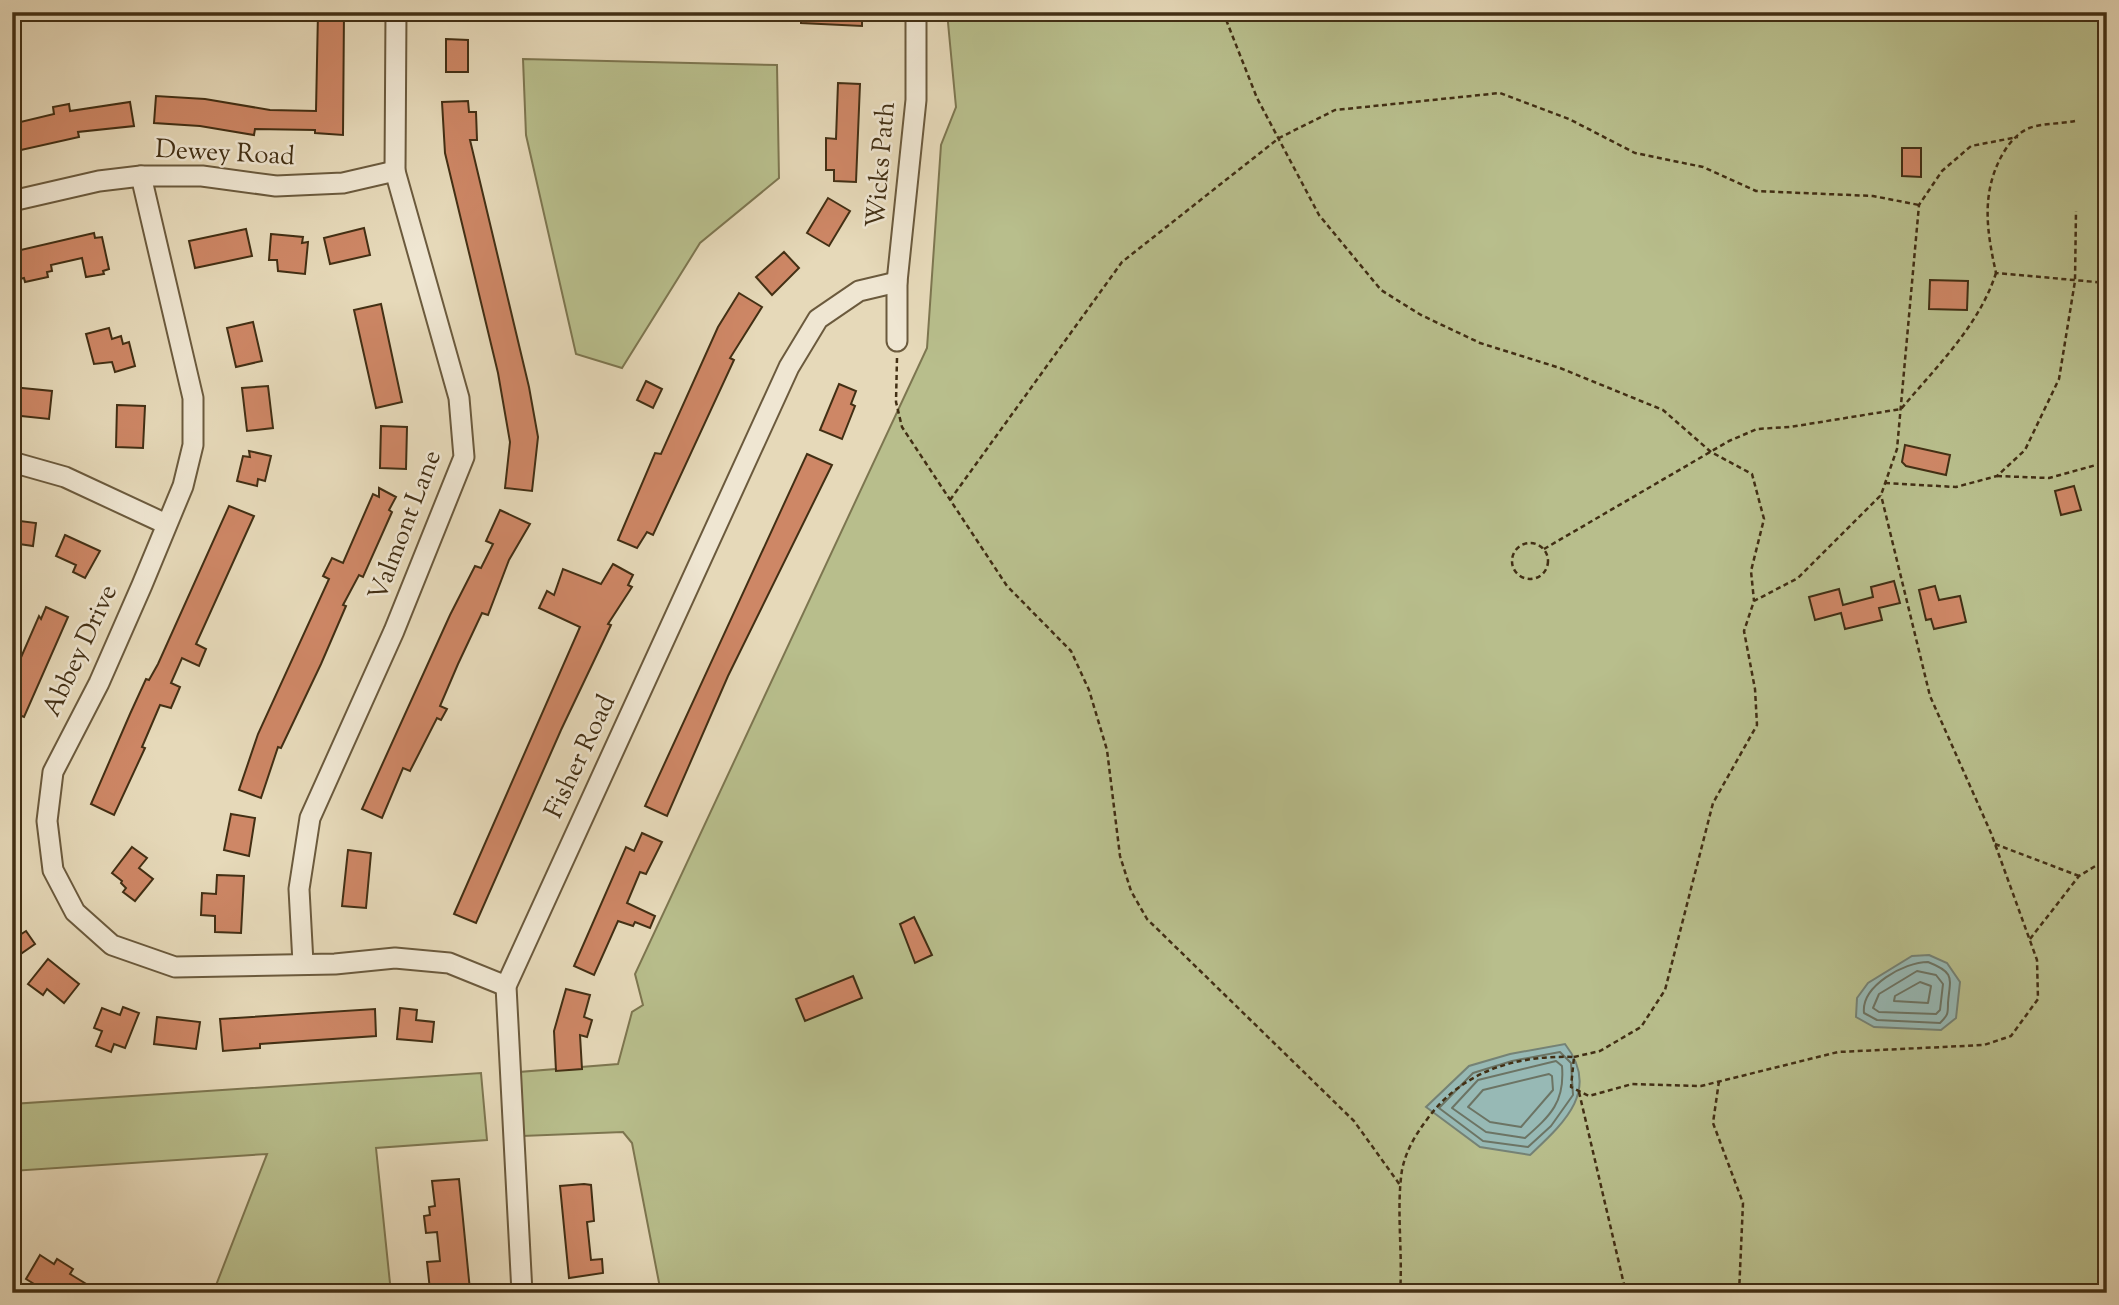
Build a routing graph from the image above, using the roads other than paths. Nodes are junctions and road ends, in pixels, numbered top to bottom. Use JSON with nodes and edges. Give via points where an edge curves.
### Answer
{"nodes":[{"id":1,"x":396,"y":12,"type":"edge"},
{"id":2,"x":916,"y":12,"type":"edge"},
{"id":3,"x":395,"y":171,"type":"junction"},
{"id":4,"x":141,"y":176,"type":"junction"},
{"id":5,"x":12,"y":201,"type":"edge"},
{"id":6,"x":897,"y":282,"type":"junction"},
{"id":7,"x":897,"y":341,"type":"road end"},
{"id":8,"x":12,"y":462,"type":"edge"},
{"id":9,"x":166,"y":524,"type":"junction"},
{"id":10,"x":303,"y":963,"type":"junction"},
{"id":11,"x":506,"y":986,"type":"junction"},
{"id":12,"x":522,"y":1293,"type":"edge"}],
"edges":[{"from":1,"to":3,"type":"street","name":"Valmont Lane"},
{"from":2,"to":6,"type":"street","name":"Wicks Path","via":[[916,100]]},
{"from":3,"to":4,"type":"street","name":"Dewey Road","via":[[343,183],[276,186],[202,176]]},
{"from":3,"to":10,"type":"street","name":"Valmont Lane","via":[[459,398],[464,457],[394,631],[310,818],[299,889]]},
{"from":4,"to":5,"type":"street","name":"Dewey Road"},
{"from":4,"to":9,"type":"street","name":"Abbey Drive","via":[[192,397],[193,445],[183,486]]},
{"from":6,"to":7,"type":"street","name":"Wicks Path"},
{"from":6,"to":11,"type":"street","name":"Fisher Road","via":[[859,291],[818,319],[789,367]]},
{"from":8,"to":9,"type":"street","via":[[65,477]]},
{"from":9,"to":10,"type":"street","name":"Abbey Drive","via":[[99,683],[52,772],[47,821],[53,870],[75,912],[112,945],[175,967]]},
{"from":10,"to":11,"type":"street","name":"Abbey Drive","via":[[396,958],[449,963]]},
{"from":11,"to":12,"type":"street","name":"Fisher Road"}]}
